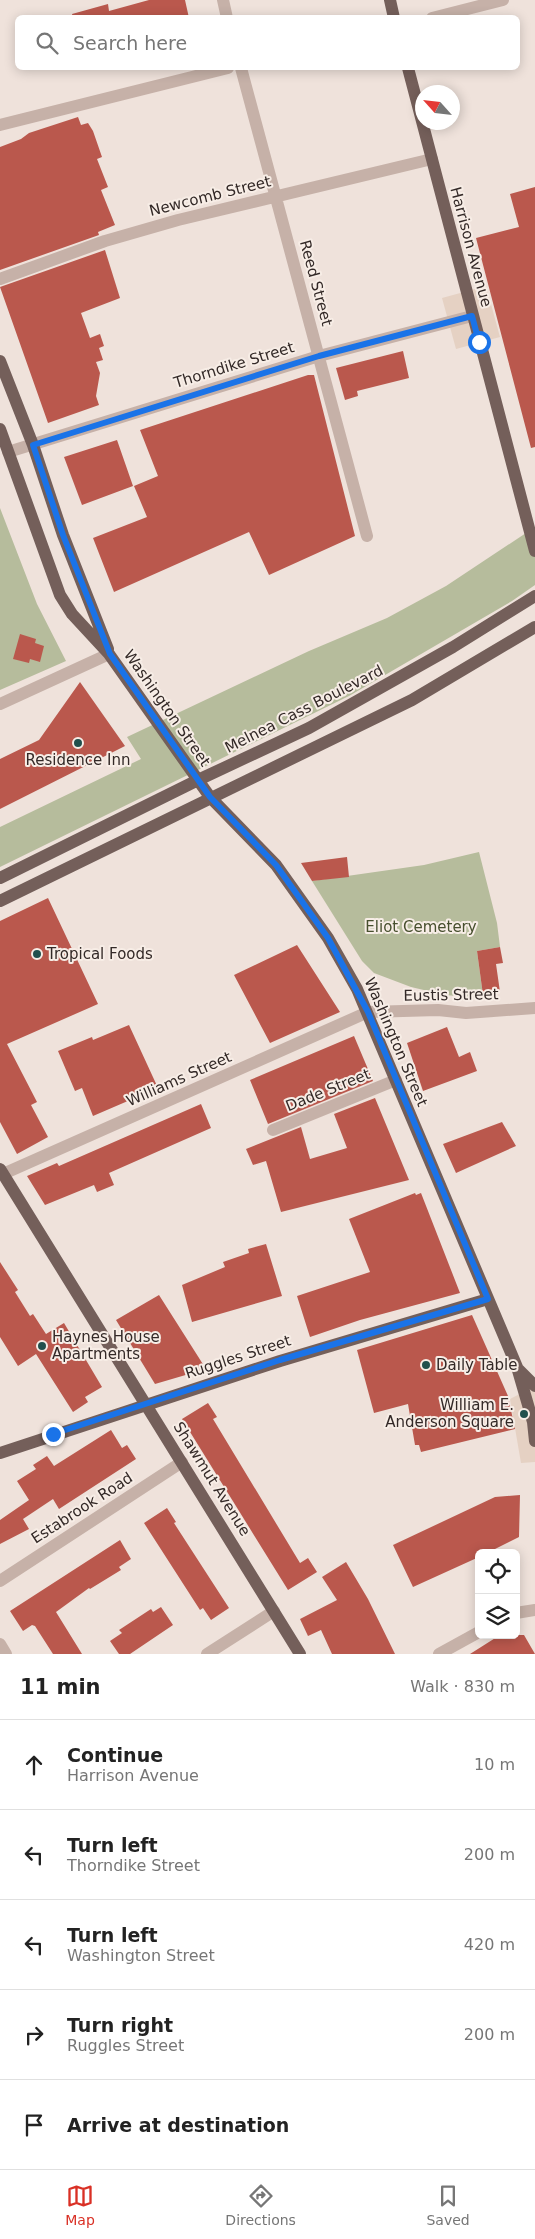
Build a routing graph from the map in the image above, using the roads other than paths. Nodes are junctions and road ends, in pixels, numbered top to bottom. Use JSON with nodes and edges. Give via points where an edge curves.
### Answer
{"nodes":[{"id":1,"x":223,"y":0,"type":"edge"},
{"id":2,"x":390,"y":0,"type":"edge"},
{"id":3,"x":503,"y":0,"type":"edge"},
{"id":4,"x":226,"y":15,"type":"edge"},
{"id":5,"x":393,"y":15,"type":"edge"},
{"id":6,"x":444,"y":15,"type":"edge"},
{"id":7,"x":220,"y":70,"type":"edge"},
{"id":8,"x":242,"y":70,"type":"edge"},
{"id":9,"x":409,"y":70,"type":"edge"},
{"id":10,"x":0,"y":125,"type":"edge"},
{"id":11,"x":432,"y":159,"type":"junction"},
{"id":12,"x":276,"y":196,"type":"junction"},
{"id":13,"x":0,"y":280,"type":"edge"},
{"id":14,"x":472,"y":316,"type":"junction"},
{"id":15,"x":319,"y":356,"type":"junction"},
{"id":16,"x":0,"y":361,"type":"edge"},
{"id":17,"x":0,"y":429,"type":"edge"},
{"id":18,"x":33,"y":445,"type":"junction"},
{"id":19,"x":8,"y":452,"type":"junction"},
{"id":20,"x":367,"y":536,"type":"dead end"},
{"id":21,"x":535,"y":551,"type":"edge"},
{"id":22,"x":535,"y":596,"type":"edge"},
{"id":23,"x":535,"y":626,"type":"edge"},
{"id":24,"x":110,"y":654,"type":"junction"},
{"id":25,"x":0,"y":704,"type":"edge"},
{"id":26,"x":198,"y":780,"type":"junction"},
{"id":27,"x":210,"y":797,"type":"junction"},
{"id":28,"x":0,"y":878,"type":"edge"},
{"id":29,"x":0,"y":900,"type":"edge"},
{"id":30,"x":535,"y":1008,"type":"edge"},
{"id":31,"x":368,"y":1012,"type":"junction"},
{"id":32,"x":396,"y":1080,"type":"junction"},
{"id":33,"x":273,"y":1130,"type":"dead end"},
{"id":34,"x":2,"y":1171,"type":"edge"},
{"id":35,"x":488,"y":1299,"type":"junction"},
{"id":36,"x":517,"y":1367,"type":"junction"},
{"id":37,"x":535,"y":1386,"type":"edge"},
{"id":38,"x":147,"y":1404,"type":"junction"},
{"id":39,"x":535,"y":1441,"type":"edge"},
{"id":40,"x":0,"y":1453,"type":"edge"},
{"id":41,"x":182,"y":1462,"type":"junction"},
{"id":42,"x":0,"y":1581,"type":"edge"},
{"id":43,"x":535,"y":1610,"type":"edge"},
{"id":44,"x":274,"y":1611,"type":"junction"},
{"id":45,"x":520,"y":1612,"type":"edge"},
{"id":46,"x":475,"y":1634,"type":"edge"},
{"id":47,"x":0,"y":1644,"type":"edge"},
{"id":48,"x":6,"y":1654,"type":"edge"},
{"id":49,"x":206,"y":1654,"type":"edge"},
{"id":50,"x":300,"y":1654,"type":"edge"},
{"id":51,"x":439,"y":1654,"type":"edge"}],
"edges":[{"from":1,"to":4,"type":"street"},
{"from":2,"to":5,"type":"main road"},
{"from":3,"to":6,"type":"street"},
{"from":7,"to":10,"type":"street"},
{"from":8,"to":12,"type":"street","name":"Reed Street"},
{"from":9,"to":11,"type":"main road","name":"Harrison Avenue"},
{"from":11,"to":12,"type":"street","name":"Newcomb Street"},
{"from":11,"to":14,"type":"main road","name":"Harrison Avenue"},
{"from":12,"to":13,"type":"street","name":"Newcomb Street","via":[[104,242]]},
{"from":12,"to":15,"type":"street","name":"Reed Street"},
{"from":14,"to":15,"type":"street","name":"Thorndike Street"},
{"from":14,"to":21,"type":"main road","name":"Harrison Avenue"},
{"from":15,"to":18,"type":"street","name":"Thorndike Street"},
{"from":15,"to":20,"type":"street","name":"Reed Street"},
{"from":16,"to":18,"type":"main road","name":"Washington Street"},
{"from":17,"to":19,"type":"main road","name":"Washington Street"},
{"from":18,"to":19,"type":"street","name":"Thorndike Street"},
{"from":18,"to":24,"type":"main road","name":"Washington Street","via":[[63,535]]},
{"from":19,"to":24,"type":"main road","name":"Washington Street","via":[[60,594],[72,614]]},
{"from":22,"to":26,"type":"main road","name":"Melnea Cass Boulevard","via":[[370,695],[309,728]]},
{"from":23,"to":27,"type":"main road","via":[[412,700]]},
{"from":24,"to":25,"type":"street"},
{"from":24,"to":26,"type":"main road","name":"Washington Street"},
{"from":26,"to":27,"type":"main road","name":"Washington Street"},
{"from":26,"to":28,"type":"main road","name":"Melnea Cass Boulevard"},
{"from":27,"to":29,"type":"main road"},
{"from":27,"to":31,"type":"main road","name":"Washington Street","via":[[293,887],[328,938]]},
{"from":30,"to":31,"type":"street","name":"Eustis Street"},
{"from":31,"to":32,"type":"main road","name":"Washington Street"},
{"from":31,"to":34,"type":"street","name":"Williams Street"},
{"from":32,"to":33,"type":"street","name":"Dade Street"},
{"from":32,"to":35,"type":"main road","name":"Washington Street"},
{"from":34,"to":38,"type":"main road","name":"Shawmut Avenue"},
{"from":35,"to":36,"type":"main road","name":"Washington Street"},
{"from":35,"to":38,"type":"main road","name":"Ruggles Street","via":[[280,1360]]},
{"from":36,"to":37,"type":"main road"},
{"from":36,"to":39,"type":"main road","name":"Washington Street","via":[[533,1422]]},
{"from":38,"to":40,"type":"main road","name":"Ruggles Street"},
{"from":38,"to":41,"type":"main road","name":"Shawmut Avenue"},
{"from":41,"to":42,"type":"street","name":"Estabrook Road"},
{"from":41,"to":44,"type":"main road","name":"Shawmut Avenue"},
{"from":43,"to":45,"type":"street"},
{"from":44,"to":49,"type":"street"},
{"from":44,"to":50,"type":"main road","name":"Shawmut Avenue"},
{"from":46,"to":51,"type":"street"},
{"from":47,"to":48,"type":"street"}]}
